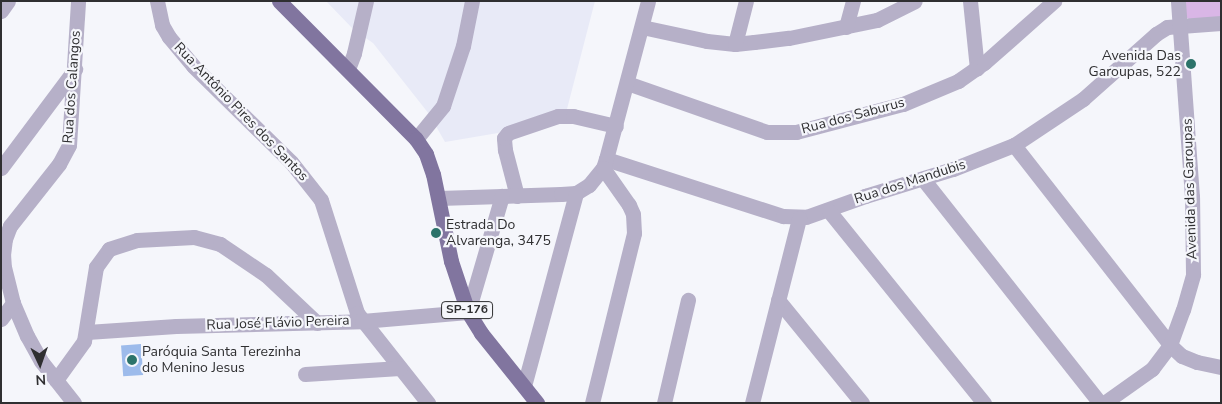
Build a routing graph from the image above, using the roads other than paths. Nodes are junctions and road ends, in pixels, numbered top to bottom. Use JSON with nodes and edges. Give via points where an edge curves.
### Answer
{"nodes":[{"id":1,"x":8,"y":1,"type":"edge"},
{"id":2,"x":78,"y":1,"type":"edge"},
{"id":3,"x":157,"y":1,"type":"edge"},
{"id":4,"x":279,"y":1,"type":"edge"},
{"id":5,"x":290,"y":1,"type":"edge"},
{"id":6,"x":366,"y":1,"type":"edge"},
{"id":7,"x":472,"y":1,"type":"edge"},
{"id":8,"x":648,"y":1,"type":"edge"},
{"id":9,"x":746,"y":1,"type":"edge"},
{"id":10,"x":852,"y":1,"type":"edge"},
{"id":11,"x":915,"y":1,"type":"edge"},
{"id":12,"x":970,"y":1,"type":"edge"},
{"id":13,"x":1054,"y":1,"type":"edge"},
{"id":14,"x":1178,"y":1,"type":"edge"},
{"id":15,"x":1,"y":10,"type":"edge"},
{"id":16,"x":1221,"y":24,"type":"edge"},
{"id":17,"x":1181,"y":25,"type":"junction"},
{"id":18,"x":642,"y":27,"type":"junction"},
{"id":19,"x":846,"y":27,"type":"junction"},
{"id":20,"x":318,"y":40,"type":"junction"},
{"id":21,"x":735,"y":44,"type":"junction"},
{"id":22,"x":348,"y":68,"type":"junction"},
{"id":23,"x":75,"y":69,"type":"junction"},
{"id":24,"x":976,"y":69,"type":"junction"},
{"id":25,"x":627,"y":83,"type":"junction"},
{"id":26,"x":616,"y":126,"type":"junction"},
{"id":27,"x":416,"y":139,"type":"junction"},
{"id":28,"x":1014,"y":145,"type":"junction"},
{"id":29,"x":604,"y":164,"type":"junction"},
{"id":30,"x":1,"y":168,"type":"edge"},
{"id":31,"x":922,"y":179,"type":"junction"},
{"id":32,"x":576,"y":192,"type":"junction"},
{"id":33,"x":509,"y":196,"type":"junction"},
{"id":34,"x":439,"y":198,"type":"junction"},
{"id":35,"x":829,"y":210,"type":"junction"},
{"id":36,"x":800,"y":218,"type":"junction"},
{"id":37,"x":688,"y":300,"type":"dead end"},
{"id":38,"x":778,"y":300,"type":"junction"},
{"id":39,"x":13,"y":303,"type":"junction"},
{"id":40,"x":468,"y":312,"type":"junction"},
{"id":41,"x":1,"y":319,"type":"edge"},
{"id":42,"x":362,"y":321,"type":"junction"},
{"id":43,"x":317,"y":323,"type":"junction"},
{"id":44,"x":87,"y":332,"type":"junction"},
{"id":45,"x":1170,"y":345,"type":"junction"},
{"id":46,"x":1221,"y":367,"type":"edge"},
{"id":47,"x":400,"y":368,"type":"junction"},
{"id":48,"x":305,"y":374,"type":"dead end"},
{"id":49,"x":56,"y":380,"type":"junction"},
{"id":50,"x":524,"y":386,"type":"junction"},
{"id":51,"x":74,"y":403,"type":"edge"},
{"id":52,"x":428,"y":403,"type":"edge"},
{"id":53,"x":537,"y":403,"type":"edge"},
{"id":54,"x":592,"y":403,"type":"edge"},
{"id":55,"x":664,"y":403,"type":"edge"},
{"id":56,"x":752,"y":403,"type":"edge"},
{"id":57,"x":862,"y":403,"type":"edge"},
{"id":58,"x":984,"y":403,"type":"edge"},
{"id":59,"x":1100,"y":403,"type":"edge"},
{"id":60,"x":1104,"y":403,"type":"edge"}],
"edges":[{"from":1,"to":15,"type":"street"},
{"from":2,"to":23,"type":"street","name":"Rua dos Calangos"},
{"from":3,"to":42,"type":"street","name":"Rua Antônio Pires dos Santos","via":[[162,25],[169,37],[193,66],[291,162],[321,200],[352,302]]},
{"from":4,"to":20,"type":"main road","number":"SP-176"},
{"from":5,"to":20,"type":"main road","number":"SP-176"},
{"from":6,"to":22,"type":"street"},
{"from":7,"to":27,"type":"street","via":[[463,46],[443,106]]},
{"from":8,"to":18,"type":"street"},
{"from":9,"to":21,"type":"street"},
{"from":10,"to":19,"type":"street"},
{"from":11,"to":19,"type":"street","via":[[877,20]]},
{"from":12,"to":24,"type":"street"},
{"from":13,"to":24,"type":"street","name":"Rua dos Saburus"},
{"from":14,"to":17,"type":"street","name":"Avenida das Garoupas"},
{"from":16,"to":17,"type":"street","name":"Rua dos Mandubis"},
{"from":17,"to":28,"type":"street","name":"Rua dos Mandubis","via":[[1167,27],[1156,34],[1083,99]]},
{"from":17,"to":45,"type":"street","name":"Avenida das Garoupas","via":[[1194,250],[1183,310]]},
{"from":18,"to":21,"type":"street"},
{"from":18,"to":25,"type":"street"},
{"from":19,"to":21,"type":"street"},
{"from":20,"to":22,"type":"main road","number":"SP-176"},
{"from":22,"to":27,"type":"main road","number":"SP-176"},
{"from":23,"to":30,"type":"street"},
{"from":23,"to":39,"type":"street","name":"Rua dos Calangos","via":[[71,135],[66,154],[10,226],[5,239],[4,268]]},
{"from":24,"to":25,"type":"street","name":"Rua dos Saburus","via":[[938,91],[903,104],[782,133],[767,132]]},
{"from":25,"to":26,"type":"street"},
{"from":26,"to":29,"type":"street"},
{"from":26,"to":33,"type":"street","via":[[573,116],[558,116],[508,133],[504,138]]},
{"from":27,"to":34,"type":"main road","number":"SP-176","via":[[426,154]]},
{"from":28,"to":31,"type":"street","name":"Rua dos Mandubis"},
{"from":28,"to":45,"type":"street"},
{"from":29,"to":32,"type":"street","via":[[589,185]]},
{"from":29,"to":36,"type":"street","name":"Rua dos Mandubis","via":[[783,216]]},
{"from":29,"to":54,"type":"street","via":[[631,210],[635,223]]},
{"from":31,"to":35,"type":"street","name":"Rua dos Mandubis"},
{"from":31,"to":59,"type":"street"},
{"from":32,"to":33,"type":"street"},
{"from":32,"to":50,"type":"street"},
{"from":33,"to":34,"type":"street"},
{"from":33,"to":40,"type":"street"},
{"from":34,"to":40,"type":"main road","number":"SP-176","via":[[451,260]]},
{"from":35,"to":36,"type":"street","name":"Rua dos Mandubis"},
{"from":35,"to":58,"type":"street"},
{"from":36,"to":38,"type":"street"},
{"from":37,"to":55,"type":"street"},
{"from":38,"to":56,"type":"street"},
{"from":38,"to":57,"type":"street"},
{"from":39,"to":41,"type":"street"},
{"from":39,"to":49,"type":"street","name":"Rua dos Calangos","via":[[41,361]]},
{"from":40,"to":42,"type":"street","name":"Rua José Flávio Pereira"},
{"from":40,"to":50,"type":"main road","number":"SP-176"},
{"from":42,"to":43,"type":"street","name":"Rua José Flávio Pereira"},
{"from":42,"to":47,"type":"street","name":"Rua Antônio Pires dos Santos"},
{"from":43,"to":44,"type":"street","name":"Rua José Flávio Pereira","via":[[176,326]]},
{"from":43,"to":44,"type":"street","via":[[236,252],[194,237],[137,240],[109,249],[92,279]]},
{"from":44,"to":49,"type":"street","via":[[77,353]]},
{"from":45,"to":46,"type":"street","via":[[1182,356]]},
{"from":45,"to":60,"type":"street","name":"Avenida das Garoupas","via":[[1152,369]]},
{"from":47,"to":48,"type":"street"},
{"from":47,"to":52,"type":"street","name":"Rua Antônio Pires dos Santos"},
{"from":49,"to":51,"type":"street","name":"Rua dos Calangos"},
{"from":50,"to":53,"type":"main road","number":"SP-176"}]}
